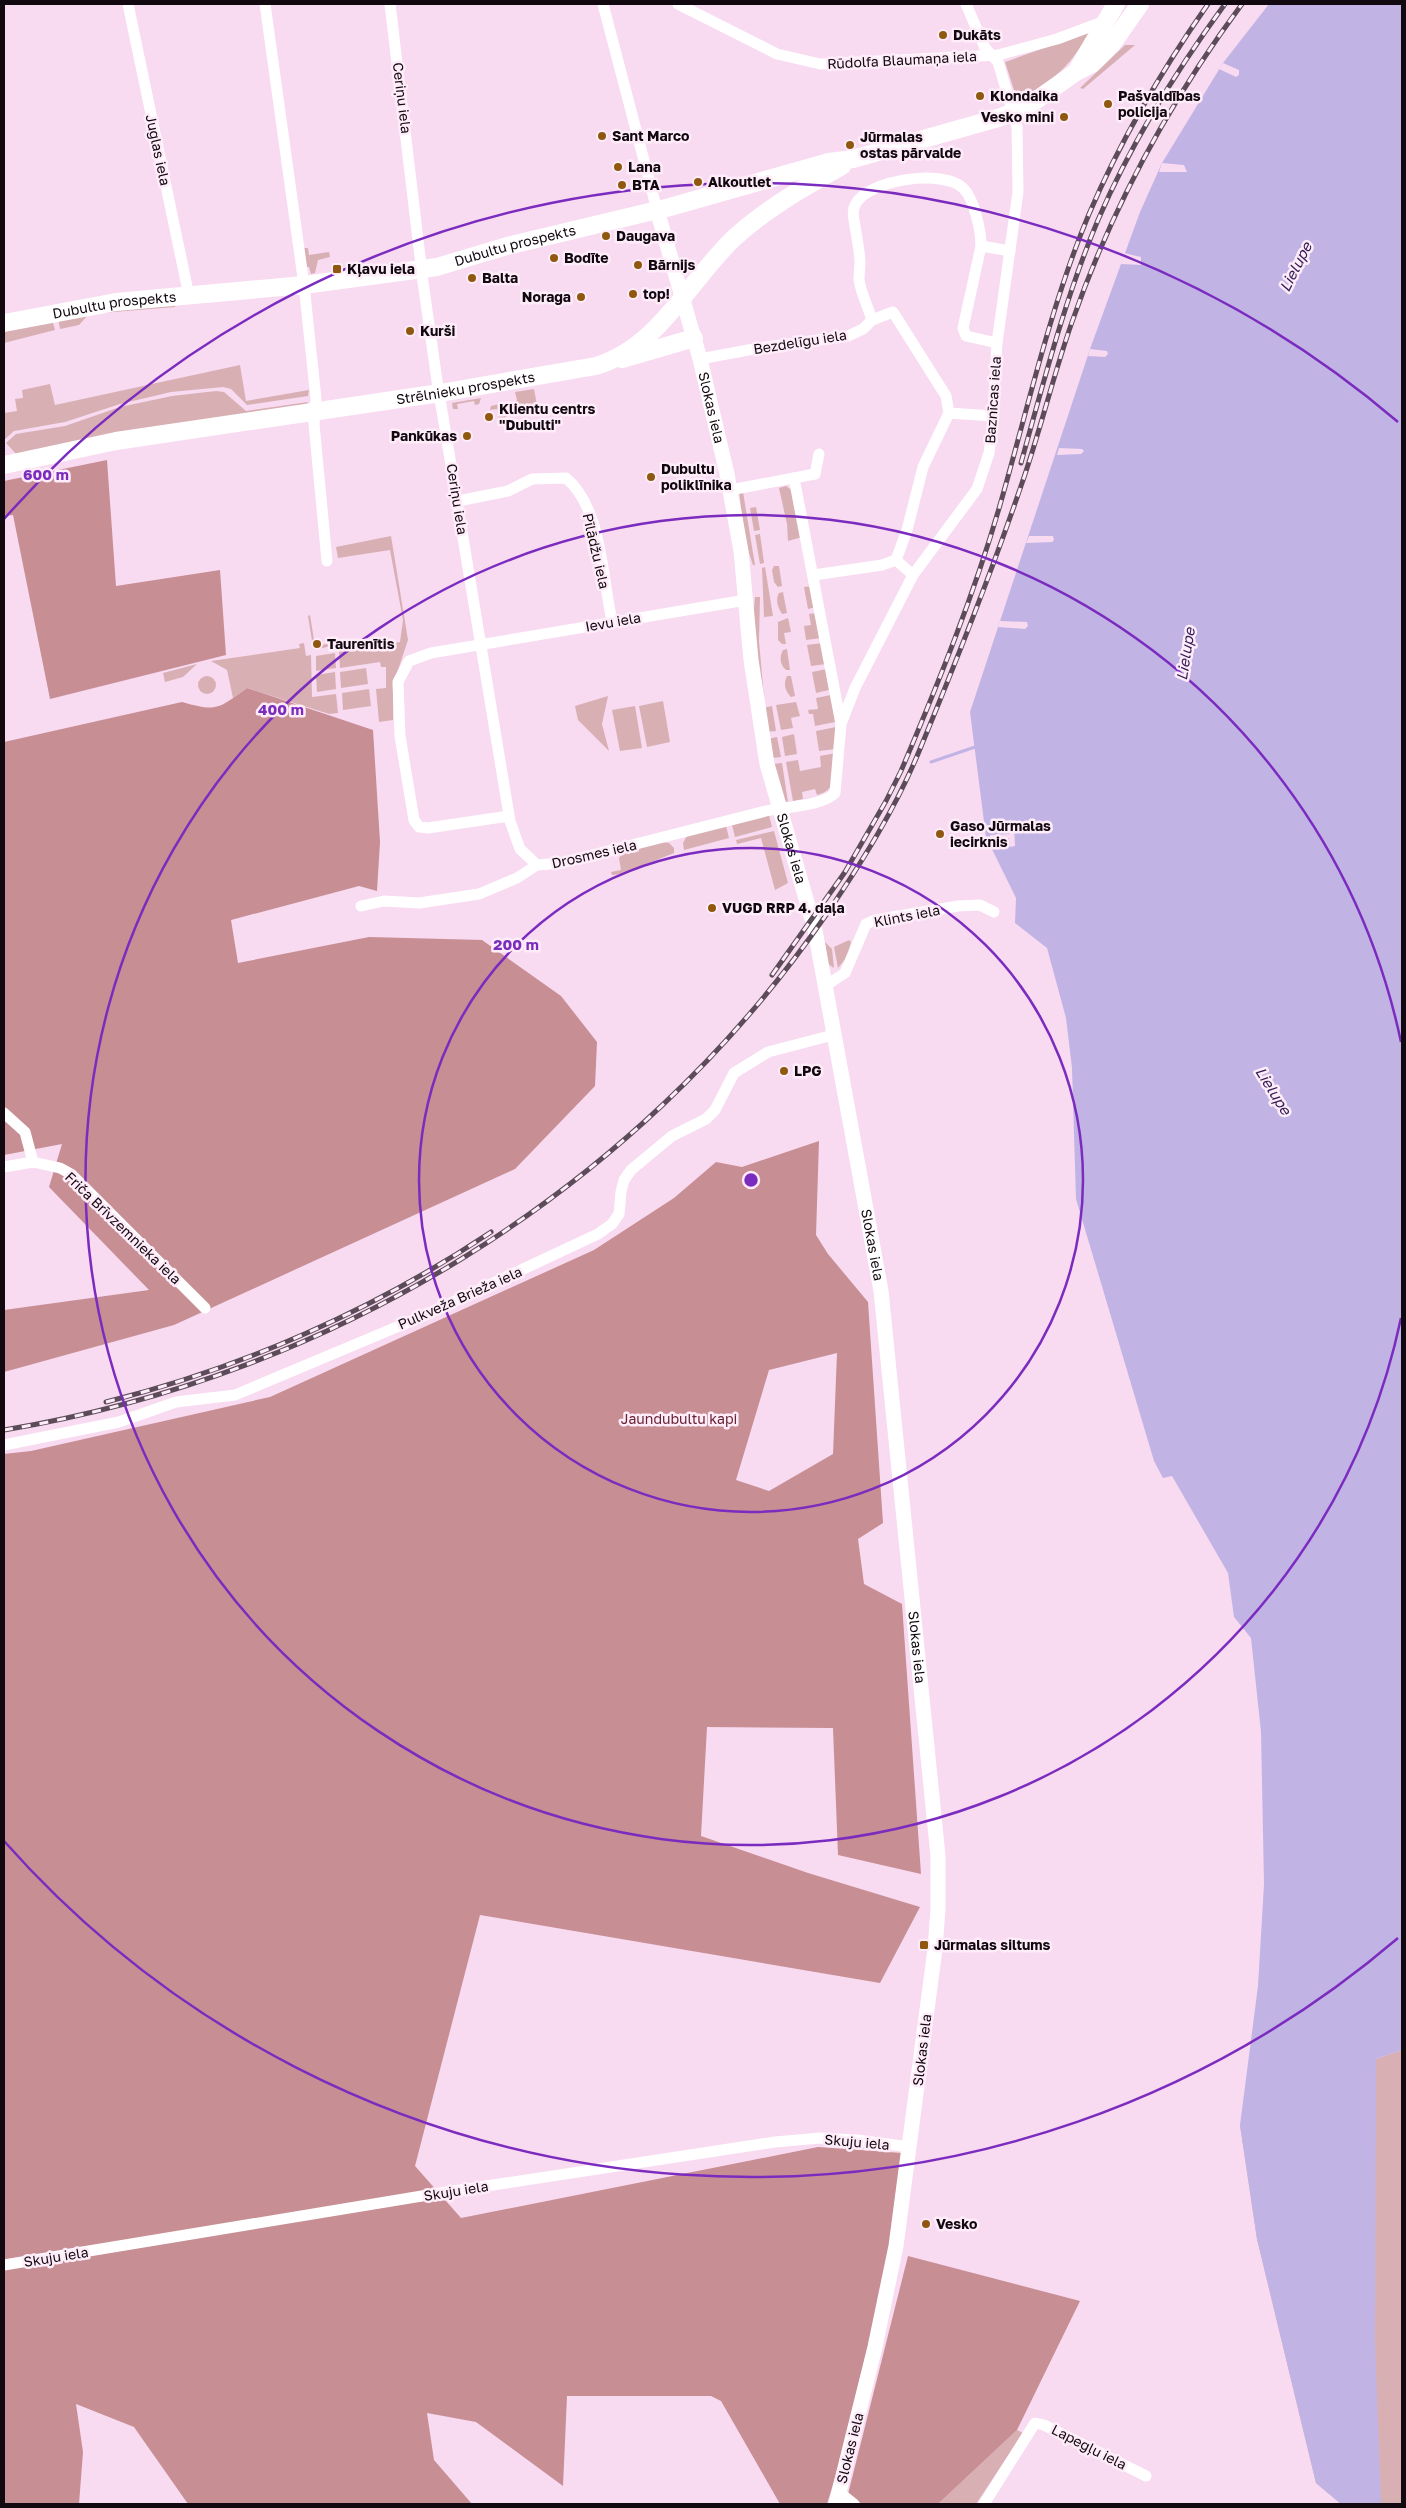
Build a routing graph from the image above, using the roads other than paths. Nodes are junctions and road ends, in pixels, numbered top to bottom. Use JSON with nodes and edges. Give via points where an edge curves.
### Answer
{"nodes":[{"id":1,"x":128,"y":4,"type":"edge"},
{"id":2,"x":264,"y":4,"type":"edge"},
{"id":3,"x":390,"y":4,"type":"edge"},
{"id":4,"x":603,"y":4,"type":"edge"},
{"id":5,"x":678,"y":4,"type":"edge"},
{"id":6,"x":966,"y":4,"type":"edge"},
{"id":7,"x":1116,"y":4,"type":"edge"},
{"id":8,"x":1140,"y":4,"type":"edge"},
{"id":9,"x":1105,"y":21,"type":"junction"},
{"id":10,"x":992,"y":56,"type":"junction"},
{"id":11,"x":1076,"y":72,"type":"junction"},
{"id":12,"x":1014,"y":112,"type":"junction"},
{"id":13,"x":853,"y":159,"type":"junction"},
{"id":14,"x":782,"y":176,"type":"junction"},
{"id":15,"x":784,"y":199,"type":"junction"},
{"id":16,"x":657,"y":210,"type":"junction"},
{"id":17,"x":981,"y":246,"type":"junction"},
{"id":18,"x":1010,"y":251,"type":"junction"},
{"id":19,"x":422,"y":270,"type":"junction"},
{"id":20,"x":304,"y":285,"type":"junction"},
{"id":21,"x":189,"y":296,"type":"junction"},
{"id":22,"x":683,"y":299,"type":"junction"},
{"id":23,"x":872,"y":320,"type":"junction"},
{"id":24,"x":4,"y":323,"type":"edge"},
{"id":25,"x":694,"y":338,"type":"junction"},
{"id":26,"x":997,"y":343,"type":"junction"},
{"id":27,"x":700,"y":359,"type":"junction"},
{"id":28,"x":614,"y":361,"type":"junction"},
{"id":29,"x":440,"y":393,"type":"junction"},
{"id":30,"x":315,"y":411,"type":"junction"},
{"id":31,"x":949,"y":413,"type":"junction"},
{"id":32,"x":993,"y":416,"type":"junction"},
{"id":33,"x":819,"y":454,"type":"dead end"},
{"id":34,"x":4,"y":465,"type":"edge"},
{"id":35,"x":794,"y":478,"type":"junction"},
{"id":36,"x":730,"y":490,"type":"junction"},
{"id":37,"x":458,"y":501,"type":"junction"},
{"id":38,"x":896,"y":560,"type":"junction"},
{"id":39,"x":327,"y":561,"type":"dead end"},
{"id":40,"x":913,"y":575,"type":"junction"},
{"id":41,"x":814,"y":576,"type":"junction"},
{"id":42,"x":746,"y":600,"type":"junction"},
{"id":43,"x":612,"y":621,"type":"junction"},
{"id":44,"x":481,"y":645,"type":"junction"},
{"id":45,"x":841,"y":724,"type":"junction"},
{"id":46,"x":830,"y":798,"type":"joint"},
{"id":47,"x":778,"y":809,"type":"junction"},
{"id":48,"x":509,"y":816,"type":"junction"},
{"id":49,"x":537,"y":865,"type":"junction"},
{"id":50,"x":361,"y":906,"type":"dead end"},
{"id":51,"x":994,"y":912,"type":"dead end"},
{"id":52,"x":825,"y":986,"type":"junction"},
{"id":53,"x":833,"y":1035,"type":"junction"},
{"id":54,"x":4,"y":1112,"type":"edge"},
{"id":55,"x":33,"y":1162,"type":"junction"},
{"id":56,"x":4,"y":1167,"type":"edge"},
{"id":57,"x":205,"y":1308,"type":"dead end"},
{"id":58,"x":4,"y":1445,"type":"edge"},
{"id":59,"x":910,"y":2147,"type":"junction"},
{"id":60,"x":4,"y":2265,"type":"edge"},
{"id":61,"x":1146,"y":2476,"type":"dead end"},
{"id":62,"x":838,"y":2498,"type":"edge"},
{"id":63,"x":854,"y":2504,"type":"edge"},
{"id":64,"x":984,"y":2504,"type":"edge"}],
"edges":[{"from":1,"to":21,"type":"street","name":"Juglas iela"},
{"from":2,"to":20,"type":"street"},
{"from":3,"to":19,"type":"street","name":"Ceriņu iela"},
{"from":4,"to":16,"type":"street","name":"Slokas iela"},
{"from":5,"to":10,"type":"street","name":"Rūdolfa Blaumaņa iela","via":[[776,54],[798,61],[857,64]]},
{"from":6,"to":10,"type":"street","name":"Baznīcas iela","via":[[985,48]]},
{"from":7,"to":9,"type":"main road"},
{"from":8,"to":11,"type":"main road","name":"Dubultu prospekts","via":[[1112,44],[1092,64]]},
{"from":9,"to":10,"type":"street","name":"Rūdolfa Blaumaņa iela","via":[[1057,39]]},
{"from":9,"to":11,"type":"main road"},
{"from":10,"to":12,"type":"street","name":"Baznīcas iela","via":[[998,62]]},
{"from":11,"to":12,"type":"main road","name":"Dubultu prospekts","via":[[1028,106]]},
{"from":12,"to":13,"type":"main road","name":"Dubultu prospekts"},
{"from":12,"to":18,"type":"street","name":"Baznīcas iela","via":[[1018,192]]},
{"from":13,"to":14,"type":"main road","name":"Dubultu prospekts","via":[[829,162]]},
{"from":13,"to":15,"type":"main road","name":"Strēlnieku prospekts"},
{"from":14,"to":15,"type":"main road"},
{"from":14,"to":16,"type":"main road","name":"Dubultu prospekts"},
{"from":15,"to":22,"type":"main road","name":"Strēlnieku prospekts","via":[[761,215],[714,258]]},
{"from":16,"to":19,"type":"main road","name":"Dubultu prospekts"},
{"from":16,"to":22,"type":"main road","name":"Slokas iela"},
{"from":17,"to":18,"type":"street"},
{"from":17,"to":23,"type":"street","via":[[981,234],[970,199],[958,184],[933,178],[914,178],[889,183],[867,193],[855,204],[853,214],[859,250],[859,280]]},
{"from":17,"to":26,"type":"street","via":[[963,328],[966,336],[972,339]]},
{"from":18,"to":26,"type":"street","name":"Baznīcas iela"},
{"from":19,"to":20,"type":"main road","name":"Dubultu prospekts"},
{"from":19,"to":29,"type":"street","name":"Ceriņu iela"},
{"from":20,"to":21,"type":"main road","name":"Dubultu prospekts"},
{"from":20,"to":30,"type":"street"},
{"from":21,"to":24,"type":"main road","name":"Dubultu prospekts","via":[[116,302]]},
{"from":22,"to":25,"type":"main road","name":"Slokas iela"},
{"from":22,"to":28,"type":"main road","name":"Strēlnieku prospekts","via":[[639,343]]},
{"from":23,"to":27,"type":"street","name":"Bezdelīgu iela","via":[[864,329],[848,336]]},
{"from":23,"to":31,"type":"street","name":"Bezdelīgu iela","via":[[894,312],[946,396]]},
{"from":25,"to":27,"type":"main road","name":"Slokas iela"},
{"from":25,"to":28,"type":"main road"},
{"from":26,"to":32,"type":"street","name":"Baznīcas iela"},
{"from":27,"to":36,"type":"main road","name":"Slokas iela"},
{"from":28,"to":29,"type":"main road","name":"Strēlnieku prospekts"},
{"from":29,"to":30,"type":"main road","name":"Strēlnieku prospekts"},
{"from":29,"to":37,"type":"street","name":"Ceriņu iela"},
{"from":30,"to":34,"type":"main road","name":"Strēlnieku prospekts","via":[[116,441]]},
{"from":30,"to":39,"type":"street"},
{"from":31,"to":32,"type":"street"},
{"from":31,"to":38,"type":"street","via":[[923,467]]},
{"from":32,"to":40,"type":"street","name":"Baznīcas iela","via":[[989,453],[977,489]]},
{"from":33,"to":35,"type":"street","via":[[815,474]]},
{"from":35,"to":36,"type":"street"},
{"from":35,"to":41,"type":"street","via":[[800,520]]},
{"from":36,"to":42,"type":"main road","name":"Slokas iela"},
{"from":37,"to":43,"type":"street","name":"Pīlādžu iela","via":[[508,491],[532,479],[566,478],[576,487],[590,514]]},
{"from":37,"to":44,"type":"street","name":"Ceriņu iela"},
{"from":38,"to":40,"type":"street"},
{"from":38,"to":41,"type":"street"},
{"from":40,"to":45,"type":"street","name":"Baznīcas iela","via":[[855,688]]},
{"from":41,"to":45,"type":"street"},
{"from":42,"to":43,"type":"street","name":"Ievu iela"},
{"from":42,"to":47,"type":"main road","name":"Slokas iela","via":[[760,732]]},
{"from":43,"to":44,"type":"street","name":"Ievu iela"},
{"from":44,"to":48,"type":"street","name":"Ceriņu iela"},
{"from":44,"to":48,"type":"street","name":"Ievu iela","via":[[431,653],[409,661],[398,682],[400,736],[414,820],[419,827]]},
{"from":45,"to":46,"type":"street","name":"Baznīcas iela","via":[[837,786]]},
{"from":46,"to":47,"type":"street","name":"Drosmes iela"},
{"from":47,"to":49,"type":"street","name":"Drosmes iela","via":[[561,863]]},
{"from":47,"to":52,"type":"main road","name":"Slokas iela","via":[[814,925]]},
{"from":48,"to":49,"type":"street","name":"Ceriņu iela","via":[[516,842]]},
{"from":49,"to":50,"type":"street","name":"Drosmes iela","via":[[479,894],[419,903],[384,901]]},
{"from":51,"to":52,"type":"street","name":"Klints iela","via":[[980,905],[958,906],[866,924],[845,973]]},
{"from":52,"to":53,"type":"main road","name":"Slokas iela"},
{"from":53,"to":58,"type":"street","name":"Pulkveža Brieža iela","via":[[768,1052],[734,1072],[715,1110],[706,1119],[672,1136],[631,1170],[624,1180],[619,1214],[598,1234],[423,1316],[235,1395],[176,1402],[119,1422]]},
{"from":53,"to":59,"type":"main road","name":"Slokas iela","via":[[884,1312],[938,1856],[935,1949]]},
{"from":54,"to":55,"type":"street","via":[[25,1132]]},
{"from":55,"to":56,"type":"street"},
{"from":55,"to":57,"type":"street","name":"Friča Brīvzemnieka iela","via":[[71,1174]]},
{"from":59,"to":60,"type":"street","name":"Skuju iela","via":[[820,2138],[775,2142]]},
{"from":59,"to":62,"type":"main road","name":"Slokas iela","via":[[896,2246]]},
{"from":61,"to":64,"type":"street","name":"Lapegļu iela","via":[[1035,2423]]},
{"from":62,"to":63,"type":"street"}]}
